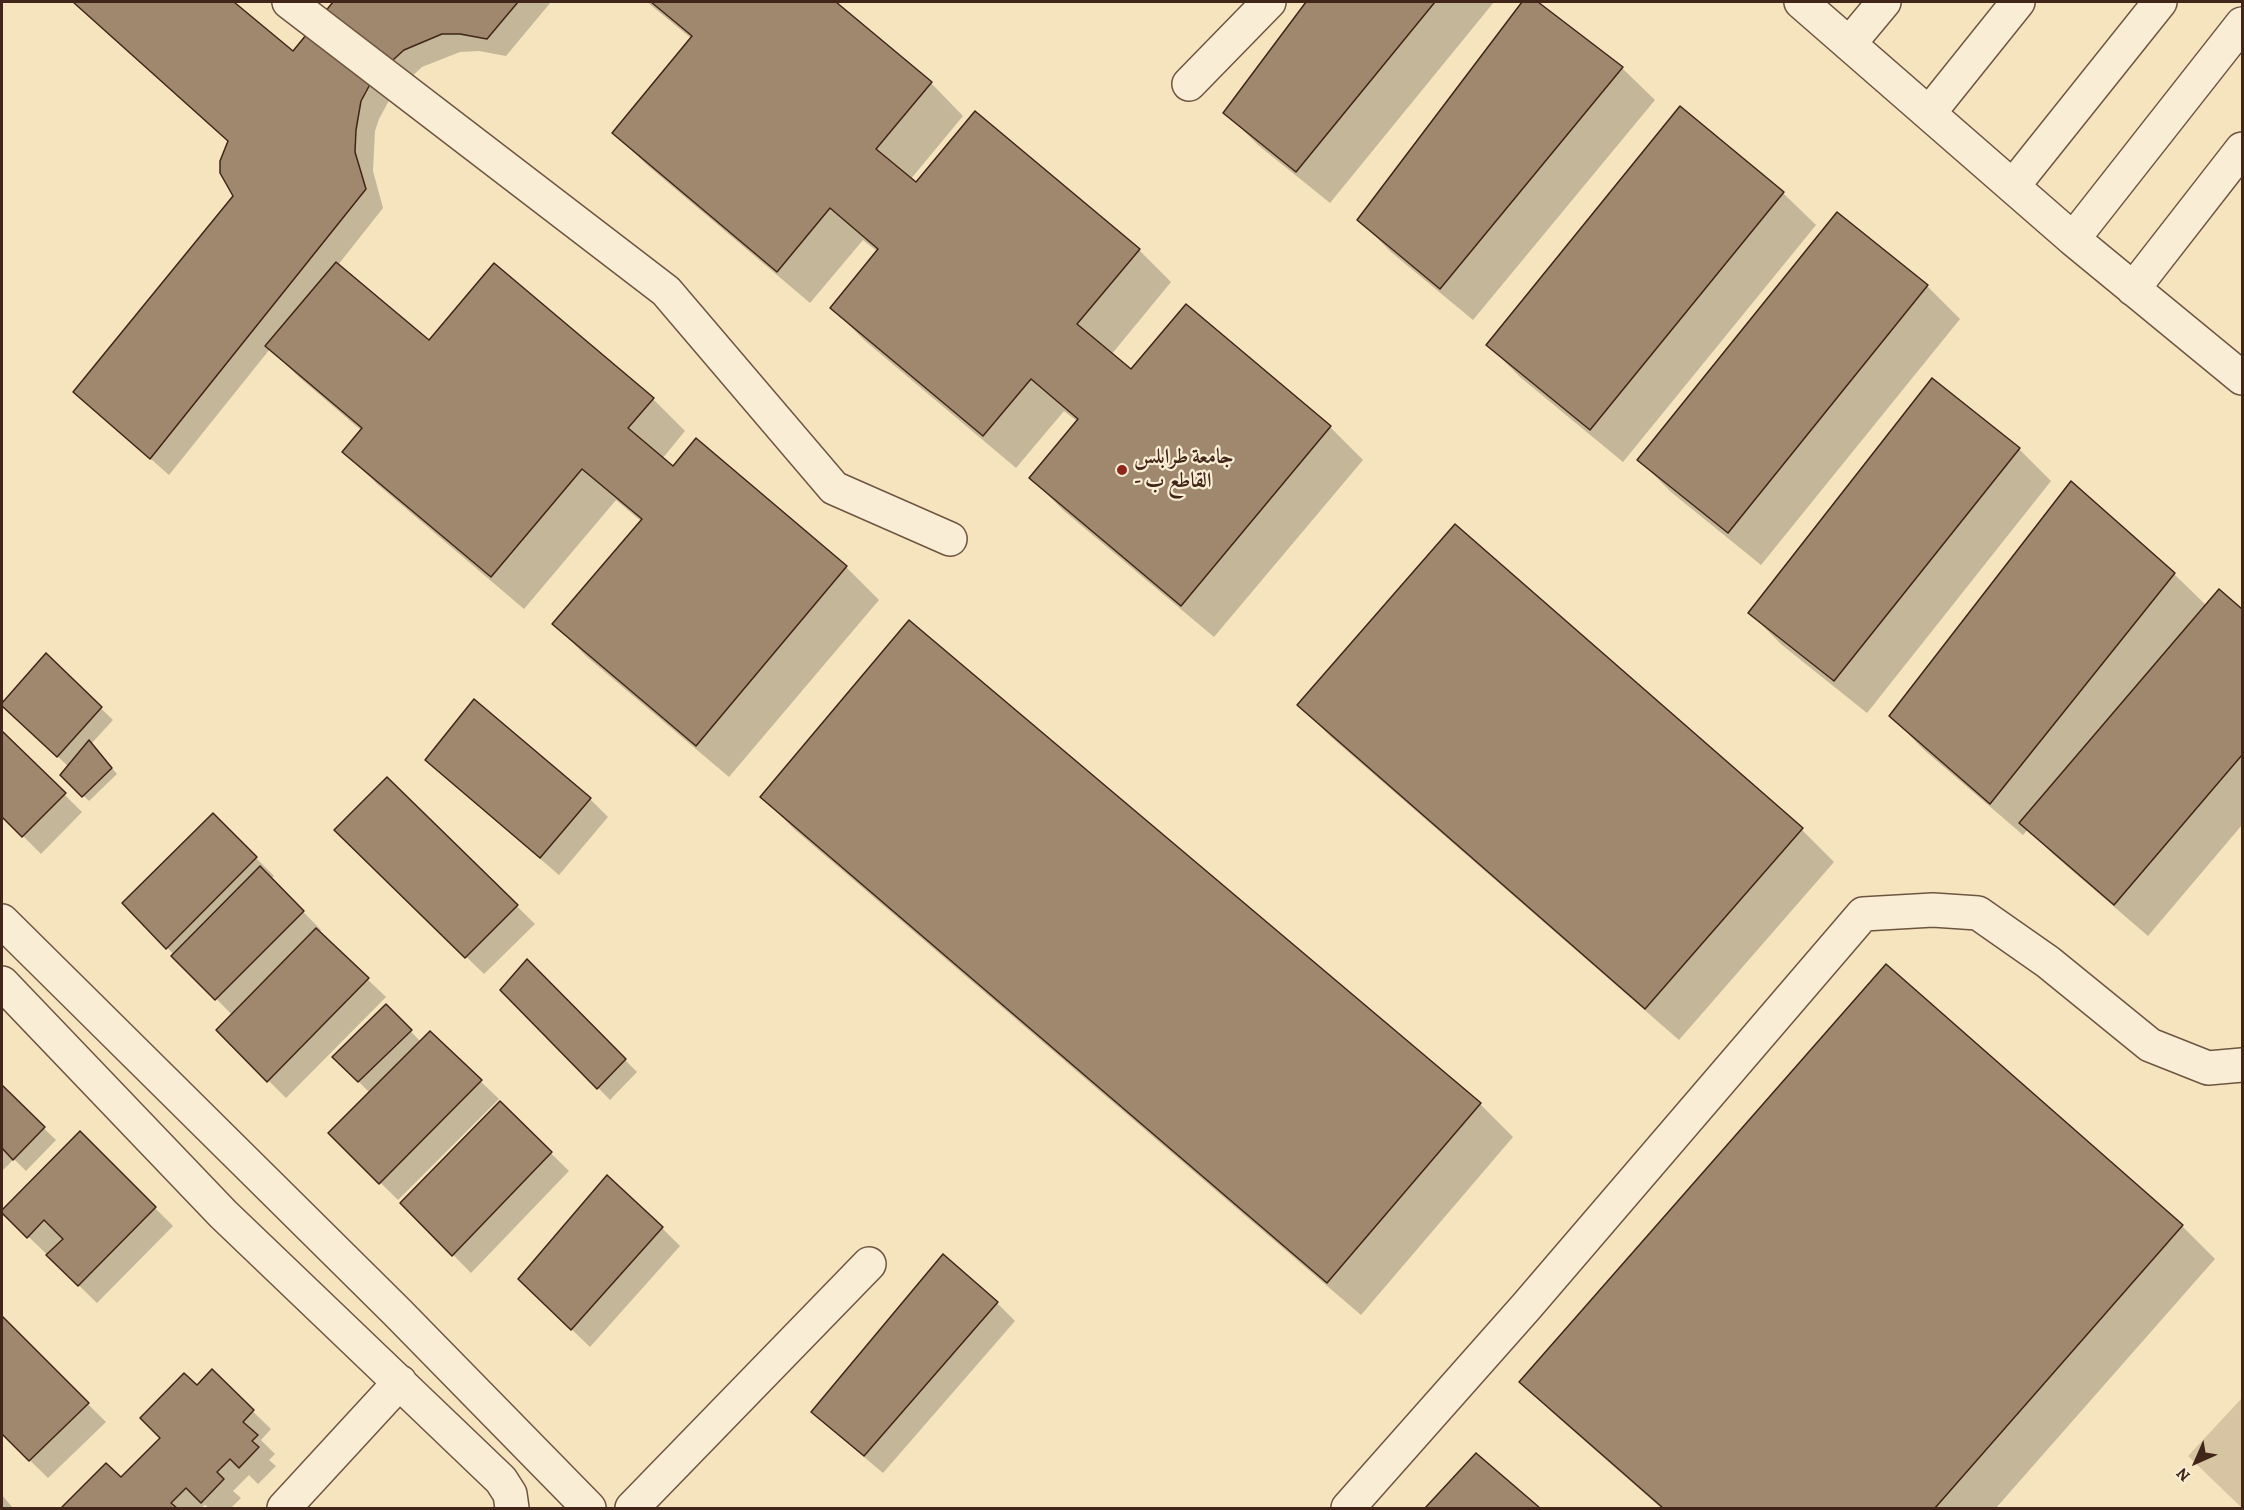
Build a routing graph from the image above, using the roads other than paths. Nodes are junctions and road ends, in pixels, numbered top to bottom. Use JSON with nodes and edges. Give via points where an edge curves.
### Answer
{"nodes":[{"id":1,"x":289,"y":2,"type":"edge"},
{"id":2,"x":1269,"y":2,"type":"edge"},
{"id":3,"x":1801,"y":2,"type":"edge"},
{"id":4,"x":1884,"y":2,"type":"edge"},
{"id":5,"x":2018,"y":2,"type":"edge"},
{"id":6,"x":2160,"y":2,"type":"edge"},
{"id":7,"x":2242,"y":24,"type":"edge"},
{"id":8,"x":1849,"y":44,"type":"junction"},
{"id":9,"x":1189,"y":84,"type":"dead end"},
{"id":10,"x":1929,"y":113,"type":"junction"},
{"id":11,"x":2236,"y":170,"type":"edge"},
{"id":12,"x":2013,"y":186,"type":"junction"},
{"id":13,"x":2073,"y":239,"type":"junction"},
{"id":14,"x":2133,"y":289,"type":"junction"},
{"id":15,"x":2242,"y":378,"type":"edge"},
{"id":16,"x":950,"y":539,"type":"dead end"},
{"id":17,"x":2,"y":921,"type":"edge"},
{"id":18,"x":2,"y":983,"type":"edge"},
{"id":19,"x":2242,"y":1065,"type":"edge"},
{"id":20,"x":869,"y":1264,"type":"dead end"},
{"id":21,"x":400,"y":1382,"type":"junction"},
{"id":22,"x":284,"y":1509,"type":"edge"},
{"id":23,"x":512,"y":1509,"type":"edge"},
{"id":24,"x":589,"y":1509,"type":"edge"},
{"id":25,"x":632,"y":1509,"type":"edge"},
{"id":26,"x":1348,"y":1509,"type":"edge"}],
"edges":[{"from":1,"to":16,"type":"street","via":[[666,291],[834,488]]},
{"from":2,"to":9,"type":"street"},
{"from":3,"to":8,"type":"street"},
{"from":4,"to":8,"type":"street"},
{"from":5,"to":10,"type":"street"},
{"from":6,"to":12,"type":"street"},
{"from":7,"to":13,"type":"street"},
{"from":8,"to":10,"type":"street"},
{"from":10,"to":12,"type":"street"},
{"from":11,"to":14,"type":"street"},
{"from":12,"to":13,"type":"street"},
{"from":13,"to":14,"type":"street"},
{"from":14,"to":15,"type":"street"},
{"from":17,"to":24,"type":"street","via":[[397,1312]]},
{"from":18,"to":21,"type":"street","via":[[224,1214]]},
{"from":19,"to":26,"type":"street","via":[[2208,1068],[2150,1045],[2048,962],[1978,913],[1933,910],[1863,914]]},
{"from":20,"to":25,"type":"street"},
{"from":21,"to":22,"type":"street"},
{"from":21,"to":23,"type":"street","via":[[501,1480],[510,1494]]}]}
